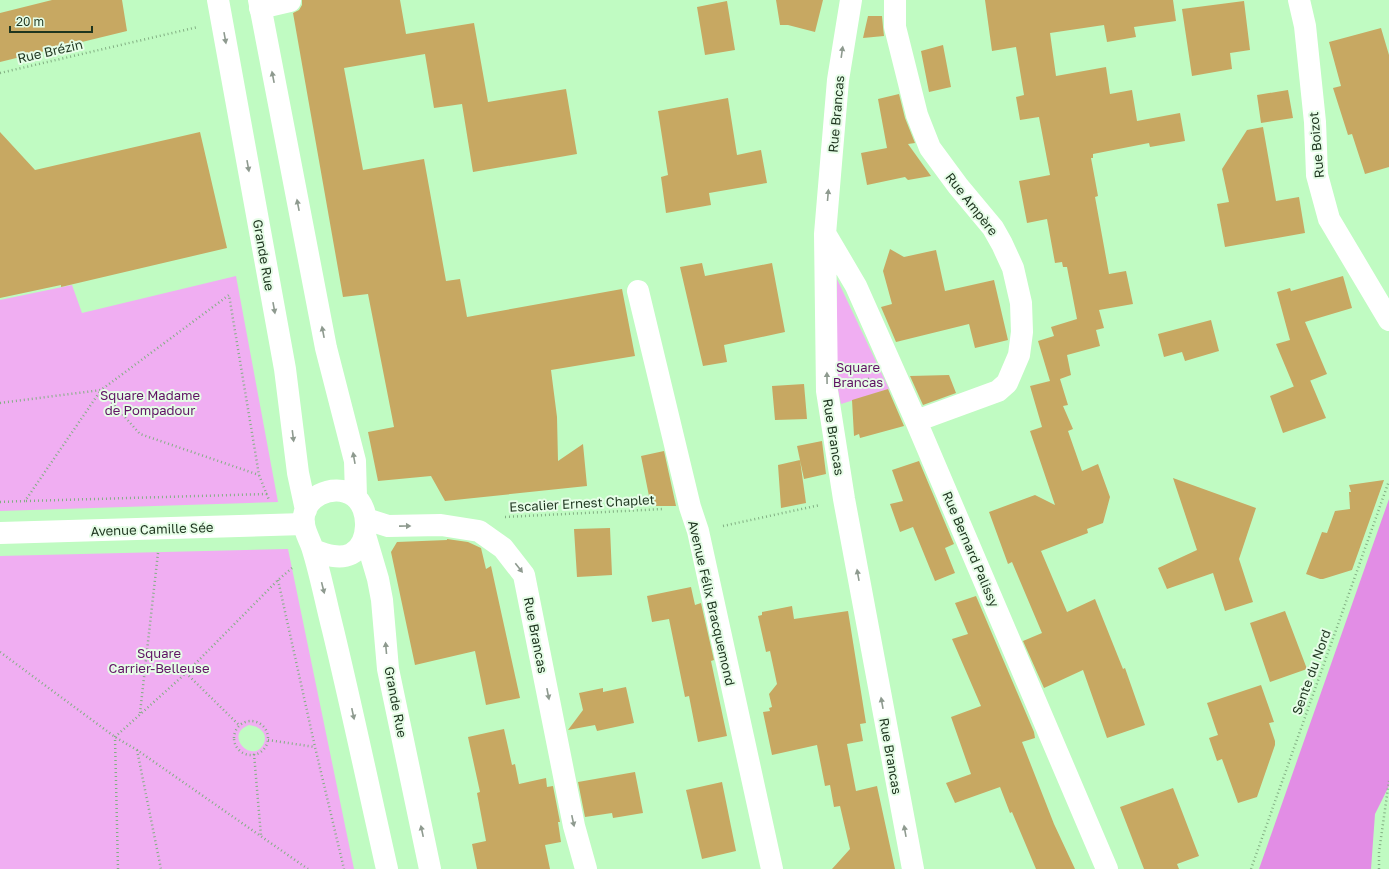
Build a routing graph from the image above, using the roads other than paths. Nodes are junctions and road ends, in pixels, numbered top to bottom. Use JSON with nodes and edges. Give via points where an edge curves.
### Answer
{"nodes":[{"id":1,"x":218,"y":0,"type":"edge"},
{"id":2,"x":851,"y":0,"type":"edge"},
{"id":3,"x":895,"y":0,"type":"edge"},
{"id":4,"x":1299,"y":0,"type":"edge"},
{"id":5,"x":290,"y":1,"type":"edge"},
{"id":6,"x":259,"y":4,"type":"edge"},
{"id":7,"x":825,"y":234,"type":"junction"},
{"id":8,"x":638,"y":291,"type":"dead end"},
{"id":9,"x":1389,"y":320,"type":"edge"},
{"id":10,"x":916,"y":421,"type":"junction"},
{"id":11,"x":356,"y":497,"type":"junction"},
{"id":12,"x":305,"y":517,"type":"junction"},
{"id":13,"x":366,"y":527,"type":"junction"},
{"id":14,"x":0,"y":533,"type":"edge"},
{"id":15,"x":313,"y":550,"type":"junction"},
{"id":16,"x":387,"y":869,"type":"edge"},
{"id":17,"x":430,"y":869,"type":"edge"},
{"id":18,"x":586,"y":869,"type":"edge"},
{"id":19,"x":772,"y":869,"type":"edge"},
{"id":20,"x":913,"y":869,"type":"edge"},
{"id":21,"x":1107,"y":869,"type":"edge"}],
"edges":[{"from":1,"to":12,"type":"street","name":"Grande Rue","one_way":true,"via":[[285,369]]},
{"from":7,"to":2,"type":"street","name":"Rue Brancas","one_way":true,"via":[[838,80]]},
{"from":3,"to":10,"type":"street","name":"Rue Ampère","via":[[895,27],[917,115],[930,148],[993,228],[1013,268],[1021,303],[1022,332],[1019,355],[1007,383],[998,391]]},
{"from":4,"to":9,"type":"street","name":"Rue Boizot","via":[[1305,26],[1315,122],[1317,175],[1329,219]]},
{"from":5,"to":6,"type":"street"},
{"from":11,"to":6,"type":"street","one_way":true,"via":[[355,461],[326,348]]},
{"from":7,"to":10,"type":"street","name":"Rue Bernard Palissy","via":[[856,286]]},
{"from":20,"to":7,"type":"street","name":"Rue Brancas","one_way":true,"via":[[844,499],[827,391]]},
{"from":8,"to":19,"type":"street","name":"Avenue Félix Bracquemond","via":[[698,531]]},
{"from":10,"to":21,"type":"street","name":"Rue Bernard Palissy"},
{"from":11,"to":12,"type":"street","via":[[332,490],[322,492],[313,499]]},
{"from":11,"to":13,"type":"street","via":[[362,508]]},
{"from":12,"to":14,"type":"street","name":"Avenue Camille Sée","via":[[280,524]]},
{"from":12,"to":15,"type":"street"},
{"from":13,"to":15,"type":"street","via":[[358,548],[351,554],[338,557]]},
{"from":17,"to":13,"type":"street","name":"Grande Rue","one_way":true,"via":[[388,669],[382,600]]},
{"from":13,"to":18,"type":"street","name":"Rue Brancas","one_way":true,"via":[[441,525],[479,531],[503,548],[524,575],[574,826]]},
{"from":15,"to":16,"type":"street","one_way":true}]}
